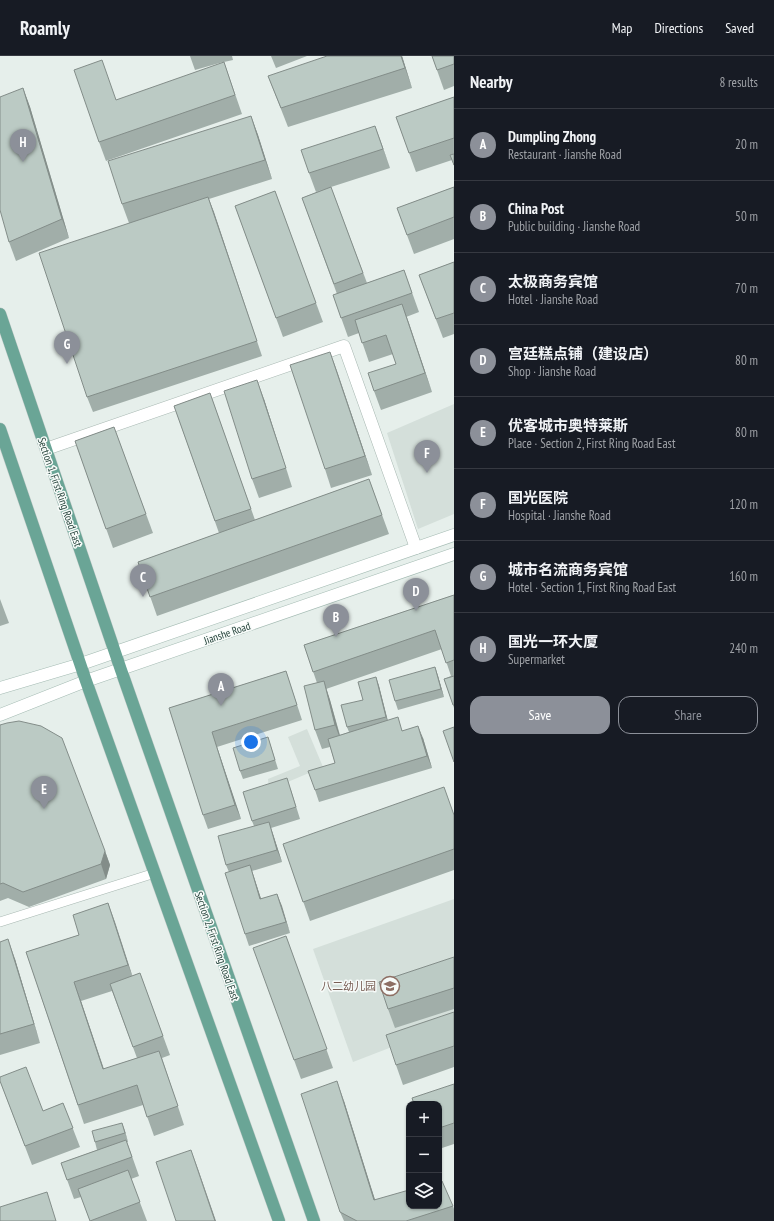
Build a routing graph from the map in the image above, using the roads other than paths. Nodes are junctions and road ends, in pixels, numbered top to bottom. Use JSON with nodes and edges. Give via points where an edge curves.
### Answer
{"nodes":[{"id":1,"x":0,"y":314,"type":"edge"},
{"id":2,"x":0,"y":429,"type":"edge"},
{"id":3,"x":46,"y":449,"type":"junction"},
{"id":4,"x":454,"y":535,"type":"edge"},
{"id":5,"x":416,"y":548,"type":"junction"},
{"id":6,"x":454,"y":554,"type":"edge"},
{"id":7,"x":114,"y":652,"type":"junction"},
{"id":8,"x":80,"y":664,"type":"junction"},
{"id":9,"x":120,"y":670,"type":"junction"},
{"id":10,"x":86,"y":681,"type":"junction"},
{"id":11,"x":0,"y":688,"type":"edge"},
{"id":12,"x":0,"y":715,"type":"edge"},
{"id":13,"x":155,"y":872,"type":"junction"},
{"id":14,"x":0,"y":922,"type":"edge"},
{"id":15,"x":279,"y":1221,"type":"edge"},
{"id":16,"x":314,"y":1221,"type":"edge"}],
"edges":[{"from":1,"to":3,"type":"main road","name":"Section 1, First Ring Road East"},
{"from":2,"to":8,"type":"main road"},
{"from":3,"to":5,"type":"street","via":[[344,346]]},
{"from":3,"to":7,"type":"main road","name":"Section 1, First Ring Road East"},
{"from":4,"to":5,"type":"street","name":"Jianshe Road"},
{"from":5,"to":7,"type":"street","name":"Jianshe Road"},
{"from":6,"to":9,"type":"street","name":"Jianshe Road"},
{"from":7,"to":8,"type":"street","name":"Jianshe Road"},
{"from":7,"to":9,"type":"main road","name":"Section 1, First Ring Road East"},
{"from":8,"to":10,"type":"main road"},
{"from":8,"to":11,"type":"street","name":"Jianshe Road"},
{"from":9,"to":10,"type":"street","name":"Jianshe Road"},
{"from":9,"to":16,"type":"main road","name":"Section 2, First Ring Road East"},
{"from":10,"to":12,"type":"street","name":"Jianshe Road"},
{"from":10,"to":13,"type":"main road"},
{"from":13,"to":14,"type":"lane"},
{"from":13,"to":15,"type":"main road"}]}
